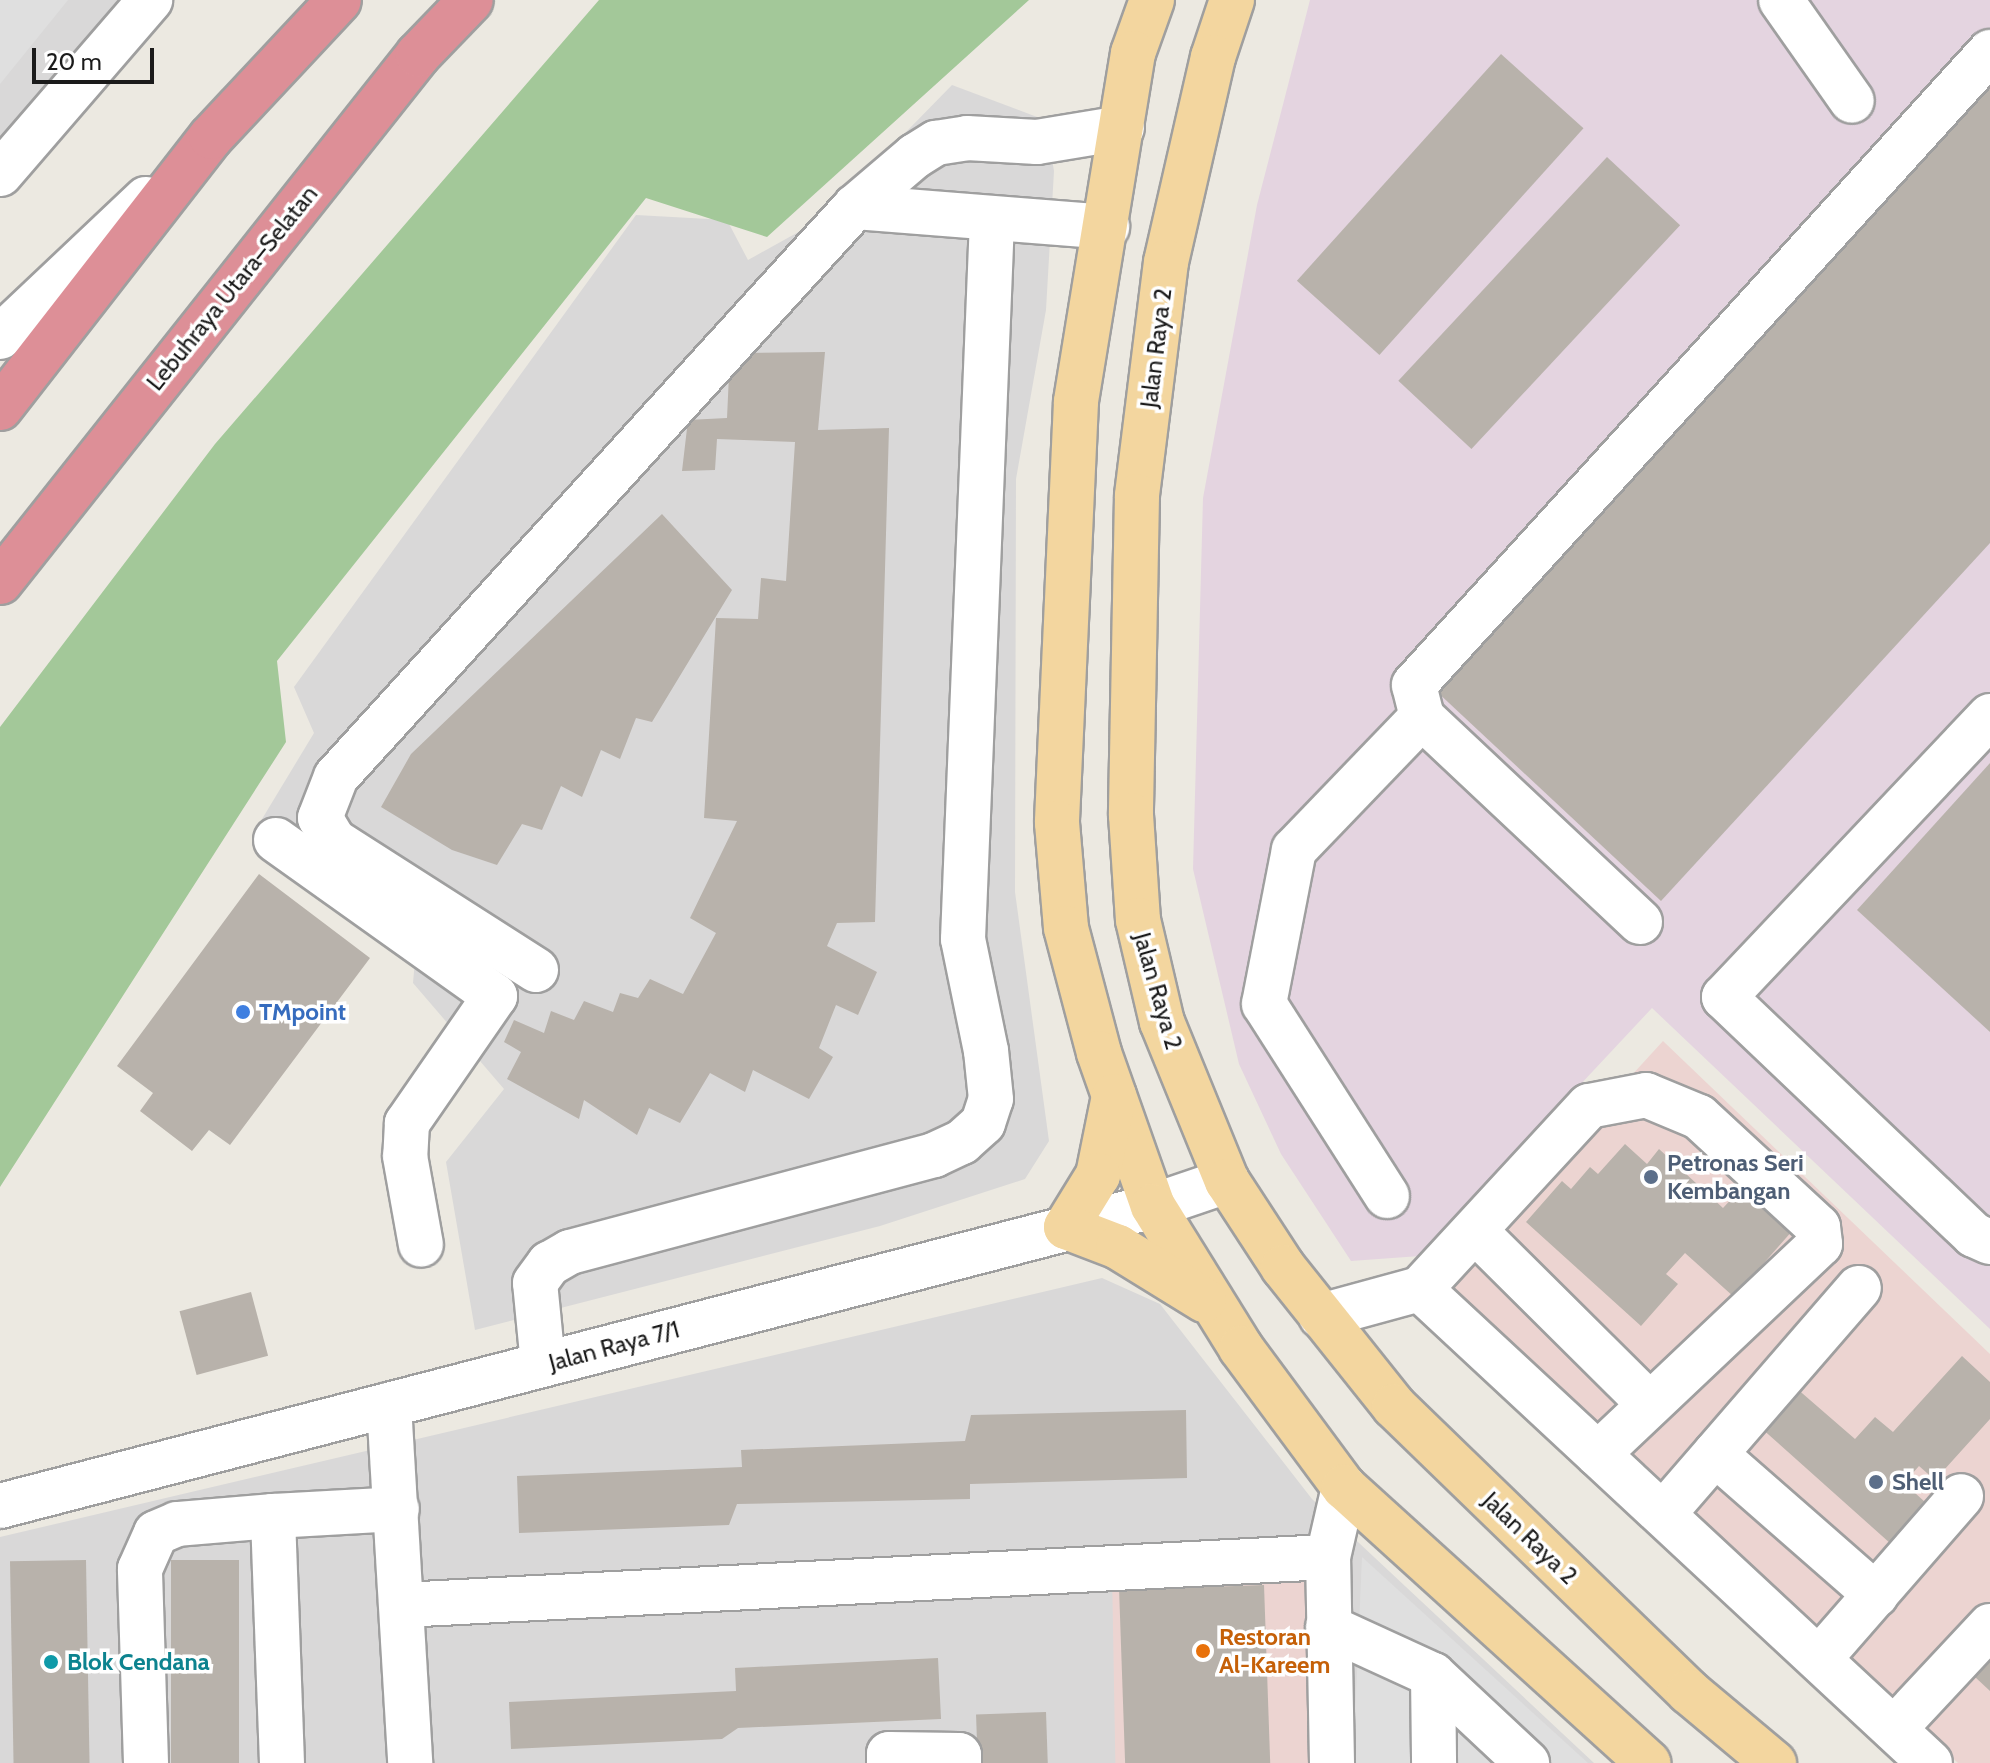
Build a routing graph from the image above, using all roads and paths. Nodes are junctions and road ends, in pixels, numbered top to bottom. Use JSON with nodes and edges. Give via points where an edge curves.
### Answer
{"nodes":[{"id":1,"x":150,"y":0,"type":"edge"},
{"id":2,"x":339,"y":0,"type":"edge"},
{"id":3,"x":471,"y":0,"type":"edge"},
{"id":4,"x":1152,"y":0,"type":"edge"},
{"id":5,"x":1232,"y":0,"type":"edge"},
{"id":6,"x":1781,"y":0,"type":"edge"},
{"id":7,"x":1990,"y":52,"type":"edge"},
{"id":8,"x":1852,"y":101,"type":"dead end"},
{"id":9,"x":1122,"y":128,"type":"junction"},
{"id":10,"x":211,"y":137,"type":"junction"},
{"id":11,"x":0,"y":174,"type":"edge"},
{"id":12,"x":855,"y":207,"type":"junction"},
{"id":13,"x":992,"y":219,"type":"junction"},
{"id":14,"x":1107,"y":227,"type":"junction"},
{"id":15,"x":0,"y":337,"type":"edge"},
{"id":16,"x":0,"y":408,"type":"edge"},
{"id":17,"x":0,"y":582,"type":"edge"},
{"id":18,"x":1990,"y":716,"type":"edge"},
{"id":19,"x":1422,"y":717,"type":"junction"},
{"id":20,"x":276,"y":840,"type":"dead end"},
{"id":21,"x":1640,"y":922,"type":"dead end"},
{"id":22,"x":536,"y":970,"type":"dead end"},
{"id":23,"x":1114,"y":1096,"type":"junction"},
{"id":24,"x":1227,"y":1181,"type":"junction"},
{"id":25,"x":1387,"y":1196,"type":"dead end"},
{"id":26,"x":1153,"y":1206,"type":"junction"},
{"id":27,"x":1066,"y":1227,"type":"junction"},
{"id":28,"x":1476,"y":1232,"type":"junction"},
{"id":29,"x":1990,"y":1242,"type":"edge"},
{"id":30,"x":421,"y":1245,"type":"dead end"},
{"id":31,"x":1859,"y":1288,"type":"dead end"},
{"id":32,"x":1420,"y":1289,"type":"junction"},
{"id":33,"x":1216,"y":1308,"type":"junction"},
{"id":34,"x":1321,"y":1316,"type":"junction"},
{"id":35,"x":543,"y":1364,"type":"junction"},
{"id":36,"x":1648,"y":1403,"type":"junction"},
{"id":37,"x":389,"y":1405,"type":"junction"},
{"id":38,"x":1598,"y":1454,"type":"junction"},
{"id":39,"x":1715,"y":1454,"type":"junction"},
{"id":40,"x":1344,"y":1487,"type":"junction"},
{"id":41,"x":1961,"y":1496,"type":"dead end"},
{"id":42,"x":0,"y":1506,"type":"edge"},
{"id":43,"x":397,"y":1509,"type":"junction"},
{"id":44,"x":1663,"y":1514,"type":"junction"},
{"id":45,"x":273,"y":1516,"type":"junction"},
{"id":46,"x":1328,"y":1557,"type":"junction"},
{"id":47,"x":1876,"y":1595,"type":"junction"},
{"id":48,"x":402,"y":1605,"type":"junction"},
{"id":49,"x":1990,"y":1626,"type":"edge"},
{"id":50,"x":1328,"y":1627,"type":"junction"},
{"id":51,"x":1819,"y":1659,"type":"junction"},
{"id":52,"x":1433,"y":1675,"type":"junction"},
{"id":53,"x":1894,"y":1729,"type":"junction"},
{"id":54,"x":146,"y":1763,"type":"edge"},
{"id":55,"x":282,"y":1763,"type":"edge"},
{"id":56,"x":410,"y":1763,"type":"edge"},
{"id":57,"x":889,"y":1763,"type":"edge"},
{"id":58,"x":959,"y":1763,"type":"edge"},
{"id":59,"x":1332,"y":1763,"type":"edge"},
{"id":60,"x":1434,"y":1763,"type":"edge"},
{"id":61,"x":1527,"y":1763,"type":"edge"},
{"id":62,"x":1648,"y":1763,"type":"edge"},
{"id":63,"x":1774,"y":1763,"type":"edge"},
{"id":64,"x":1930,"y":1763,"type":"edge"}],
"edges":[{"from":1,"to":11,"type":"street"},
{"from":2,"to":10,"type":"highway"},
{"from":3,"to":17,"type":"highway","name":"Lebuhraya Utara–Selatan","via":[[418,55]]},
{"from":4,"to":9,"type":"main road","via":[[1133,53]]},
{"from":5,"to":24,"type":"main road","name":"Jalan Raya 2","via":[[1213,57],[1166,262],[1141,464],[1131,815],[1138,920],[1162,1022]]},
{"from":6,"to":8,"type":"street"},
{"from":7,"to":19,"type":"street","via":[[1414,685]]},
{"from":9,"to":12,"type":"street","via":[[1037,142],[967,138],[936,143]]},
{"from":9,"to":14,"type":"main road"},
{"from":10,"to":15,"type":"street"},
{"from":10,"to":16,"type":"highway"},
{"from":12,"to":13,"type":"street"},
{"from":12,"to":22,"type":"street","via":[[336,777],[320,818],[334,841]]},
{"from":13,"to":14,"type":"street"},
{"from":13,"to":35,"type":"street","via":[[963,939],[988,1067],[991,1099],[983,1123],[962,1142],[934,1155],[570,1252],[549,1264],[535,1283]]},
{"from":14,"to":23,"type":"main road","via":[[1076,402],[1057,823],[1066,928]]},
{"from":18,"to":29,"type":"street","via":[[1724,997],[1974,1235]]},
{"from":19,"to":21,"type":"street"},
{"from":19,"to":25,"type":"street","via":[[1294,850],[1264,1004]]},
{"from":20,"to":30,"type":"street","via":[[495,996],[407,1123],[405,1156]]},
{"from":23,"to":26,"type":"main road"},
{"from":23,"to":27,"type":"main road","via":[[1098,1175]]},
{"from":24,"to":26,"type":"street","name":"Jalan Raya 7/1"},
{"from":24,"to":34,"type":"main road","name":"Jalan Raya 2"},
{"from":26,"to":27,"type":"street","name":"Jalan Raya 7/1"},
{"from":26,"to":33,"type":"main road"},
{"from":27,"to":33,"type":"main road","via":[[1143,1260]]},
{"from":27,"to":35,"type":"street","name":"Jalan Raya 7/1"},
{"from":28,"to":32,"type":"street"},
{"from":28,"to":36,"type":"street"},
{"from":28,"to":36,"type":"street","via":[[1589,1106],[1646,1095],[1699,1117],[1818,1227],[1820,1244]]},
{"from":31,"to":39,"type":"street"},
{"from":32,"to":34,"type":"street"},
{"from":32,"to":38,"type":"street"},
{"from":33,"to":40,"type":"main road"},
{"from":34,"to":63,"type":"main road","name":"Jalan Raya 2","via":[[1394,1406],[1689,1692]]},
{"from":35,"to":37,"type":"street","name":"Jalan Raya 7/1"},
{"from":36,"to":38,"type":"street"},
{"from":37,"to":42,"type":"street","name":"Jalan Raya 7/1"},
{"from":37,"to":43,"type":"street"},
{"from":38,"to":44,"type":"street"},
{"from":39,"to":44,"type":"street"},
{"from":39,"to":47,"type":"street"},
{"from":40,"to":46,"type":"street"},
{"from":40,"to":62,"type":"main road"},
{"from":41,"to":47,"type":"street"},
{"from":43,"to":45,"type":"street"},
{"from":43,"to":48,"type":"street"},
{"from":44,"to":51,"type":"street"},
{"from":45,"to":54,"type":"street","via":[[177,1524],[156,1533],[140,1569]]},
{"from":45,"to":55,"type":"street"},
{"from":46,"to":48,"type":"street"},
{"from":46,"to":50,"type":"street"},
{"from":47,"to":51,"type":"street"},
{"from":48,"to":56,"type":"street"},
{"from":49,"to":53,"type":"street"},
{"from":50,"to":52,"type":"street"},
{"from":50,"to":59,"type":"street"},
{"from":51,"to":53,"type":"street"},
{"from":52,"to":60,"type":"street"},
{"from":52,"to":61,"type":"street"},
{"from":53,"to":64,"type":"street"},
{"from":57,"to":58,"type":"street","via":[[889,1754],[959,1755]]}]}
